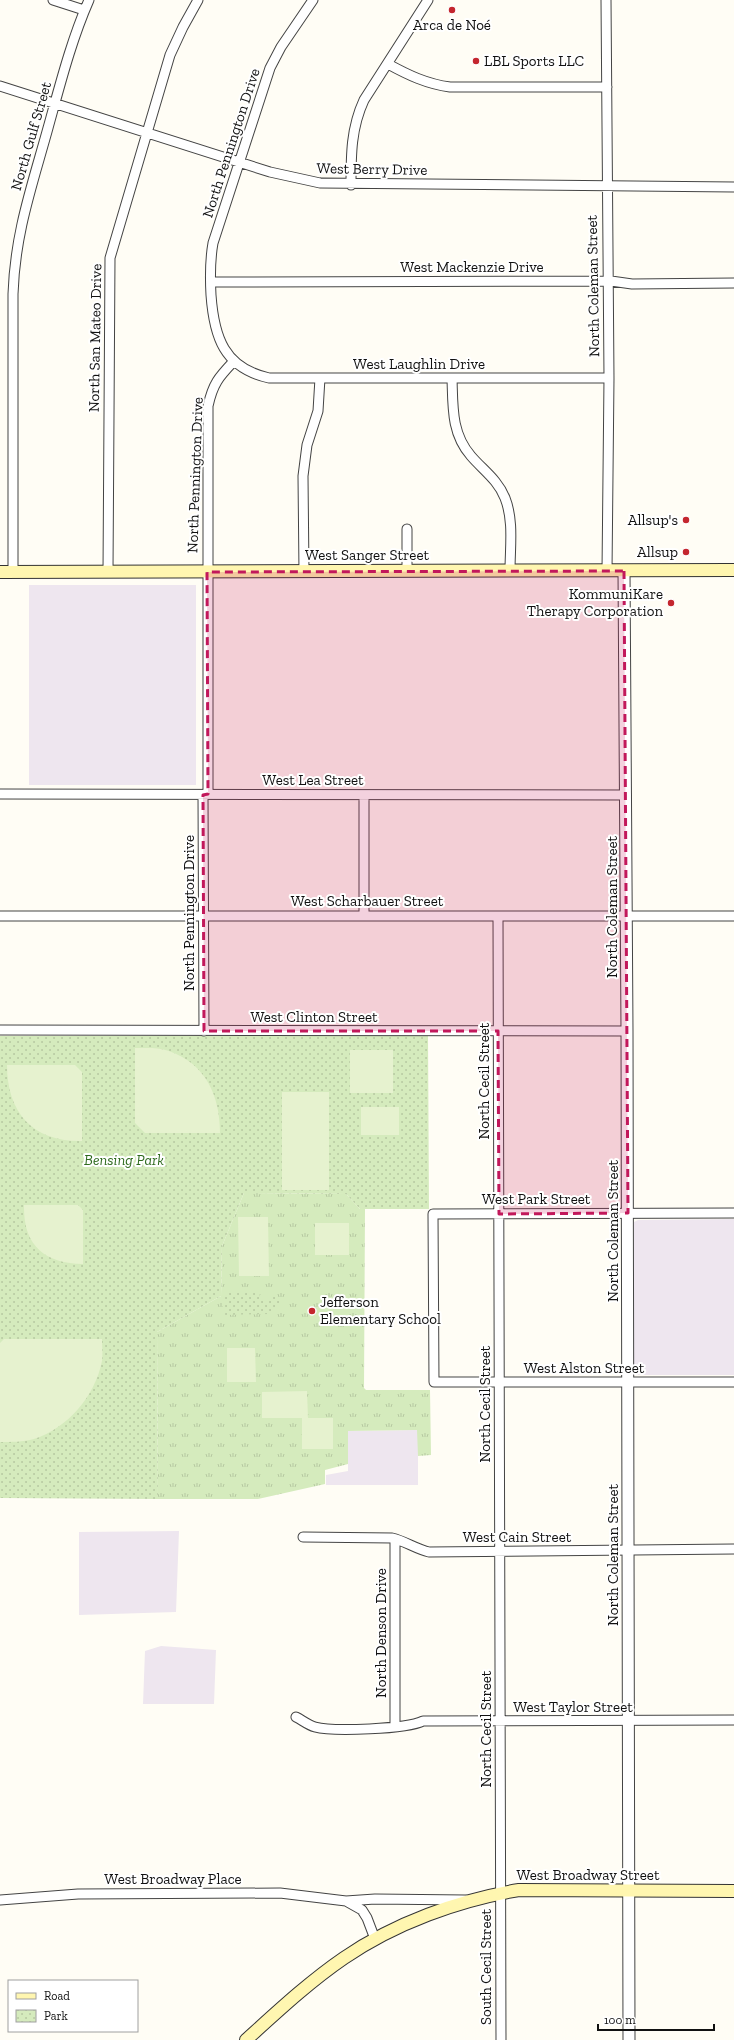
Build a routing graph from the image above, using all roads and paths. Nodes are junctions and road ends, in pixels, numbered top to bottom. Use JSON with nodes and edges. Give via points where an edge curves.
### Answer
{"nodes":[{"id":1,"x":53,"y":0,"type":"edge"},
{"id":2,"x":88,"y":0,"type":"edge"},
{"id":3,"x":198,"y":0,"type":"edge"},
{"id":4,"x":313,"y":0,"type":"edge"},
{"id":5,"x":428,"y":0,"type":"edge"},
{"id":6,"x":606,"y":0,"type":"edge"},
{"id":7,"x":84,"y":10,"type":"junction"},
{"id":8,"x":388,"y":64,"type":"junction"},
{"id":9,"x":0,"y":86,"type":"edge"},
{"id":10,"x":607,"y":87,"type":"junction"},
{"id":11,"x":55,"y":104,"type":"junction"},
{"id":12,"x":146,"y":133,"type":"junction"},
{"id":13,"x":239,"y":162,"type":"junction"},
{"id":14,"x":606,"y":184,"type":"junction"},
{"id":15,"x":352,"y":185,"type":"junction"},
{"id":16,"x":734,"y":187,"type":"edge"},
{"id":17,"x":608,"y":281,"type":"junction"},
{"id":18,"x":211,"y":282,"type":"junction"},
{"id":19,"x":734,"y":283,"type":"edge"},
{"id":20,"x":234,"y":361,"type":"junction"},
{"id":21,"x":320,"y":378,"type":"junction"},
{"id":22,"x":452,"y":378,"type":"junction"},
{"id":23,"x":609,"y":378,"type":"junction"},
{"id":24,"x":407,"y":529,"type":"dead end"},
{"id":25,"x":734,"y":570,"type":"edge"},
{"id":26,"x":407,"y":571,"type":"junction"},
{"id":27,"x":510,"y":571,"type":"junction"},
{"id":28,"x":607,"y":571,"type":"junction"},
{"id":29,"x":624,"y":571,"type":"junction"},
{"id":30,"x":0,"y":572,"type":"edge"},
{"id":31,"x":13,"y":572,"type":"junction"},
{"id":32,"x":108,"y":572,"type":"junction"},
{"id":33,"x":207,"y":572,"type":"junction"},
{"id":34,"x":304,"y":572,"type":"junction"},
{"id":35,"x":0,"y":794,"type":"edge"},
{"id":36,"x":205,"y":794,"type":"junction"},
{"id":37,"x":364,"y":794,"type":"junction"},
{"id":38,"x":626,"y":795,"type":"junction"},
{"id":39,"x":203,"y":915,"type":"junction"},
{"id":40,"x":364,"y":915,"type":"junction"},
{"id":41,"x":0,"y":916,"type":"edge"},
{"id":42,"x":498,"y":916,"type":"junction"},
{"id":43,"x":627,"y":916,"type":"junction"},
{"id":44,"x":734,"y":916,"type":"edge"},
{"id":45,"x":0,"y":1030,"type":"edge"},
{"id":46,"x":204,"y":1030,"type":"junction"},
{"id":47,"x":498,"y":1031,"type":"junction"},
{"id":48,"x":628,"y":1031,"type":"junction"},
{"id":49,"x":628,"y":1213,"type":"junction"},
{"id":50,"x":734,"y":1213,"type":"edge"},
{"id":51,"x":499,"y":1214,"type":"junction"},
{"id":52,"x":434,"y":1382,"type":"joint"},
{"id":53,"x":500,"y":1382,"type":"junction"},
{"id":54,"x":628,"y":1382,"type":"junction"},
{"id":55,"x":734,"y":1382,"type":"edge"},
{"id":56,"x":303,"y":1537,"type":"dead end"},
{"id":57,"x":395,"y":1538,"type":"junction"},
{"id":58,"x":628,"y":1549,"type":"junction"},
{"id":59,"x":734,"y":1549,"type":"edge"},
{"id":60,"x":499,"y":1550,"type":"junction"},
{"id":61,"x":296,"y":1717,"type":"dead end"},
{"id":62,"x":629,"y":1720,"type":"junction"},
{"id":63,"x":734,"y":1720,"type":"edge"},
{"id":64,"x":500,"y":1721,"type":"junction"},
{"id":65,"x":395,"y":1727,"type":"junction"},
{"id":66,"x":629,"y":1891,"type":"junction"},
{"id":67,"x":734,"y":1891,"type":"edge"},
{"id":68,"x":500,"y":1893,"type":"junction"},
{"id":69,"x":0,"y":1900,"type":"edge"},
{"id":70,"x":473,"y":1900,"type":"junction"},
{"id":71,"x":346,"y":1901,"type":"junction"},
{"id":72,"x":375,"y":1939,"type":"junction"},
{"id":73,"x":246,"y":2040,"type":"edge"},
{"id":74,"x":501,"y":2040,"type":"edge"},
{"id":75,"x":629,"y":2040,"type":"edge"}],
"edges":[{"from":1,"to":7,"type":"street"},
{"from":2,"to":7,"type":"street","name":"North Gulf Street"},
{"from":3,"to":12,"type":"street","name":"North San Mateo Drive","via":[[182,27],[170,55]]},
{"from":4,"to":13,"type":"street","name":"North Pennington Drive","via":[[270,68]]},
{"from":5,"to":8,"type":"street"},
{"from":6,"to":10,"type":"street","name":"North Coleman Street"},
{"from":7,"to":11,"type":"street","name":"North Gulf Street"},
{"from":8,"to":10,"type":"street","via":[[413,78],[450,88]]},
{"from":8,"to":15,"type":"street","via":[[364,100],[355,123],[351,153]]},
{"from":9,"to":11,"type":"street","name":"West Berry Drive"},
{"from":10,"to":14,"type":"street","name":"North Coleman Street"},
{"from":11,"to":12,"type":"street","name":"West Berry Drive"},
{"from":11,"to":31,"type":"street","name":"North Gulf Street","via":[[19,229],[14,266]]},
{"from":12,"to":13,"type":"street","name":"West Berry Drive"},
{"from":12,"to":32,"type":"street","name":"North San Mateo Drive","via":[[108,267]]},
{"from":13,"to":15,"type":"street","name":"West Berry Drive","via":[[299,180],[320,184]]},
{"from":13,"to":18,"type":"street","name":"North Pennington Drive","via":[[213,243],[210,260]]},
{"from":14,"to":15,"type":"street","name":"West Berry Drive"},
{"from":14,"to":16,"type":"street","name":"West Berry Drive","via":[[636,187]]},
{"from":14,"to":17,"type":"street","name":"North Coleman Street"},
{"from":17,"to":18,"type":"street","name":"West Mackenzie Drive"},
{"from":17,"to":19,"type":"street","name":"West Mackenzie Drive","via":[[632,284]]},
{"from":17,"to":23,"type":"street","name":"North Coleman Street"},
{"from":18,"to":20,"type":"street","name":"North Pennington Drive","via":[[215,328],[224,350]]},
{"from":20,"to":21,"type":"street","name":"West Laughlin Drive","via":[[258,375],[269,378]]},
{"from":20,"to":33,"type":"street","name":"North Pennington Drive","via":[[221,374],[212,389],[208,406]]},
{"from":21,"to":22,"type":"street","name":"West Laughlin Drive"},
{"from":21,"to":34,"type":"street","via":[[318,411],[308,445],[303,476]]},
{"from":22,"to":23,"type":"street","name":"West Laughlin Drive"},
{"from":22,"to":27,"type":"street","via":[[453,414],[458,435],[471,456],[496,482],[509,512]]},
{"from":23,"to":28,"type":"street","name":"North Coleman Street"},
{"from":24,"to":26,"type":"street"},
{"from":25,"to":29,"type":"main road","name":"West Sanger Street"},
{"from":26,"to":27,"type":"main road","name":"West Sanger Street"},
{"from":26,"to":34,"type":"main road","name":"West Sanger Street"},
{"from":27,"to":28,"type":"main road","name":"West Sanger Street"},
{"from":28,"to":29,"type":"main road","name":"West Sanger Street"},
{"from":29,"to":38,"type":"street","name":"North Coleman Street"},
{"from":30,"to":31,"type":"main road","name":"West Sanger Street"},
{"from":31,"to":32,"type":"main road","name":"West Sanger Street"},
{"from":32,"to":33,"type":"main road","name":"West Sanger Street"},
{"from":33,"to":34,"type":"main road","name":"West Sanger Street"},
{"from":33,"to":36,"type":"street","name":"North Pennington Drive"},
{"from":35,"to":36,"type":"street","name":"West Lea Street"},
{"from":36,"to":37,"type":"street","name":"West Lea Street"},
{"from":36,"to":39,"type":"street","name":"North Pennington Drive"},
{"from":37,"to":38,"type":"street","name":"West Lea Street"},
{"from":37,"to":40,"type":"street"},
{"from":38,"to":43,"type":"street","name":"North Coleman Street"},
{"from":39,"to":40,"type":"street","name":"West Scharbauer Street"},
{"from":39,"to":41,"type":"street","name":"West Scharbauer Street"},
{"from":39,"to":46,"type":"street","name":"North Pennington Drive"},
{"from":40,"to":42,"type":"street","name":"West Scharbauer Street"},
{"from":42,"to":43,"type":"street","name":"West Scharbauer Street"},
{"from":42,"to":47,"type":"street","name":"North Cecil Street"},
{"from":43,"to":44,"type":"street","name":"West Scharbauer Street"},
{"from":43,"to":48,"type":"street","name":"North Coleman Street"},
{"from":45,"to":46,"type":"street","name":"West Clinton Street"},
{"from":46,"to":47,"type":"street","name":"West Clinton Street"},
{"from":47,"to":48,"type":"street","name":"West Clinton Street"},
{"from":47,"to":51,"type":"street","name":"North Cecil Street"},
{"from":48,"to":49,"type":"street","name":"North Coleman Street"},
{"from":49,"to":50,"type":"street","name":"West Park Street"},
{"from":49,"to":51,"type":"street","name":"West Park Street"},
{"from":49,"to":54,"type":"street","name":"North Coleman Street"},
{"from":51,"to":52,"type":"street","name":"West Park Street","via":[[433,1214]]},
{"from":51,"to":53,"type":"street","name":"North Cecil Street"},
{"from":52,"to":53,"type":"street","name":"West Alston Street"},
{"from":53,"to":54,"type":"street","name":"West Alston Street"},
{"from":53,"to":60,"type":"street","name":"North Cecil Street"},
{"from":54,"to":55,"type":"street","name":"West Alston Street"},
{"from":54,"to":58,"type":"street","name":"North Coleman Street"},
{"from":56,"to":57,"type":"street","name":"West Cain Street"},
{"from":57,"to":60,"type":"street","name":"West Cain Street","via":[[430,1552]]},
{"from":57,"to":65,"type":"street","name":"North Denson Drive"},
{"from":58,"to":59,"type":"street","name":"West Cain Street"},
{"from":58,"to":60,"type":"street","name":"West Cain Street"},
{"from":58,"to":62,"type":"street","name":"North Coleman Street"},
{"from":60,"to":64,"type":"street","name":"North Cecil Street"},
{"from":61,"to":65,"type":"street","name":"West Taylor Street","via":[[315,1727]]},
{"from":62,"to":63,"type":"street","name":"West Taylor Street"},
{"from":62,"to":64,"type":"street","name":"West Taylor Street"},
{"from":62,"to":66,"type":"street","name":"North Coleman Street"},
{"from":64,"to":65,"type":"street","name":"West Taylor Street","via":[[423,1721]]},
{"from":64,"to":68,"type":"street","name":"North Cecil Street"},
{"from":66,"to":67,"type":"main road","name":"West Broadway Street"},
{"from":66,"to":68,"type":"main road","name":"West Broadway Street","via":[[519,1890]]},
{"from":66,"to":75,"type":"street","name":"North Coleman Street"},
{"from":68,"to":70,"type":"main road","name":"West Broadway Street"},
{"from":68,"to":74,"type":"street","name":"South Cecil Street"},
{"from":69,"to":71,"type":"street","name":"West Broadway Place","via":[[78,1894],[280,1893]]},
{"from":70,"to":71,"type":"street","name":"West Broadway Place"},
{"from":70,"to":72,"type":"main road","name":"West Broadway Street"},
{"from":71,"to":72,"type":"street","name":"West Broadway Place","via":[[362,1910]]},
{"from":72,"to":73,"type":"main road","name":"West Broadway Street","via":[[345,1957],[301,1990]]}]}
